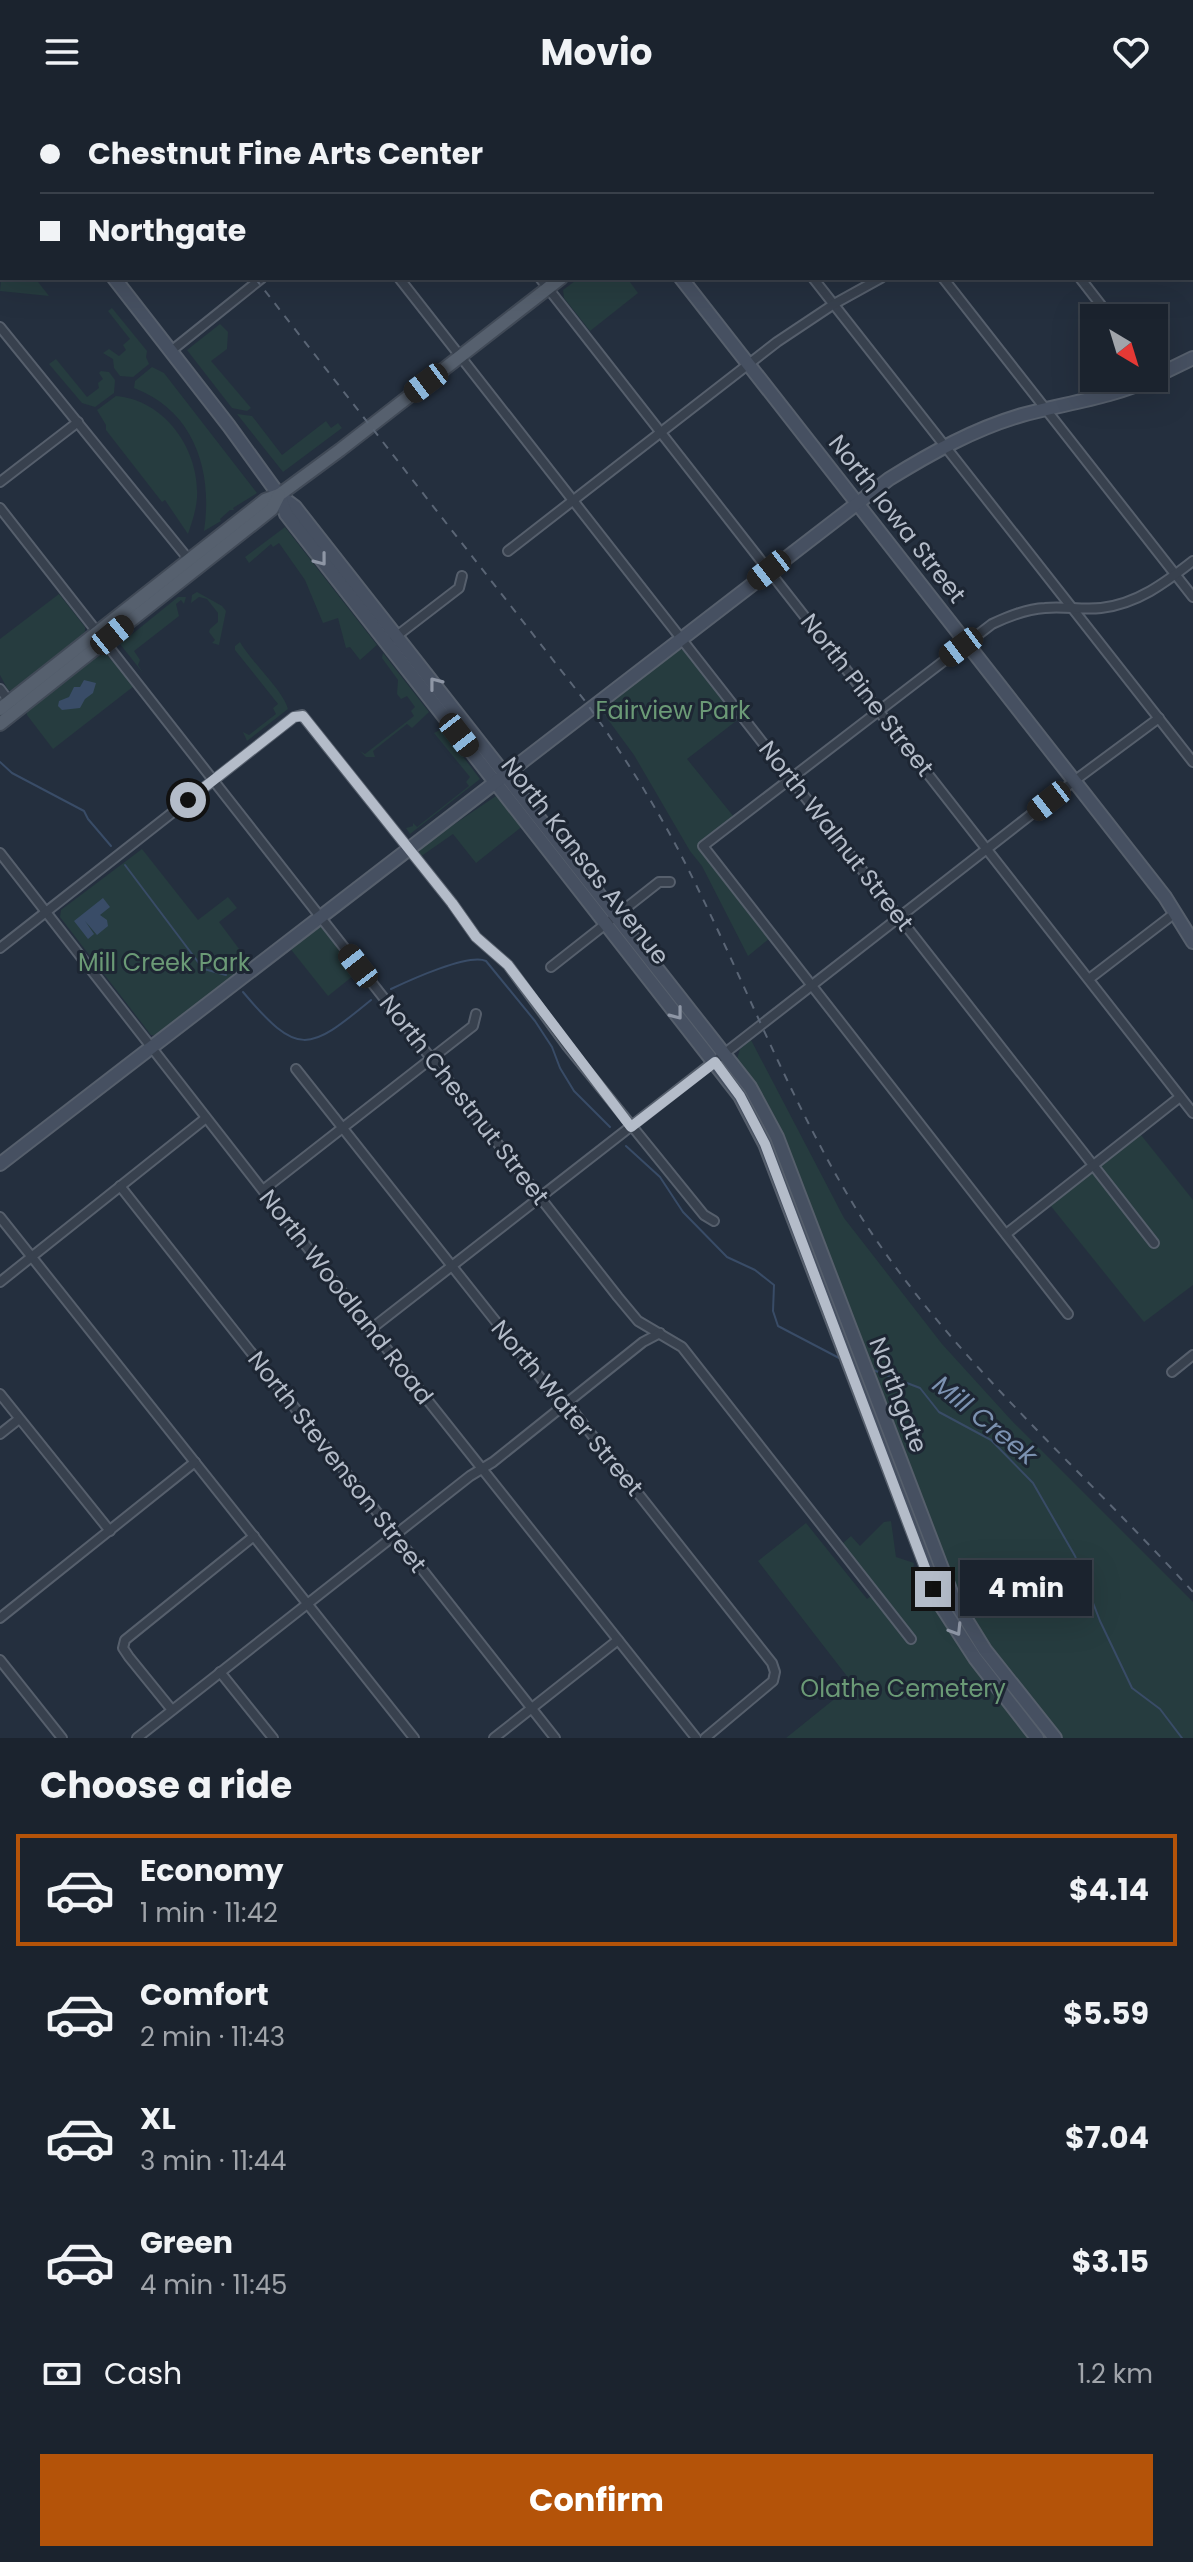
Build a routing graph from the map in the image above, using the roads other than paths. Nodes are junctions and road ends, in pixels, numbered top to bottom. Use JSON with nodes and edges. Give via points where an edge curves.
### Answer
{"nodes":[{"id":1,"x":116,"y":280,"type":"edge"},
{"id":2,"x":260,"y":280,"type":"edge"},
{"id":3,"x":401,"y":280,"type":"edge"},
{"id":4,"x":683,"y":280,"type":"edge"},
{"id":5,"x":815,"y":280,"type":"edge"},
{"id":6,"x":877,"y":280,"type":"edge"},
{"id":7,"x":945,"y":280,"type":"edge"},
{"id":8,"x":1082,"y":280,"type":"edge"},
{"id":9,"x":544,"y":283,"type":"edge"},
{"id":10,"x":834,"y":304,"type":"junction"},
{"id":11,"x":1100,"y":304,"type":"edge"},
{"id":12,"x":0,"y":327,"type":"edge"},
{"id":13,"x":171,"y":351,"type":"junction"},
{"id":14,"x":461,"y":357,"type":"junction"},
{"id":15,"x":1193,"y":358,"type":"edge"},
{"id":16,"x":748,"y":364,"type":"junction"},
{"id":17,"x":1168,"y":370,"type":"edge"},
{"id":18,"x":1113,"y":392,"type":"edge"},
{"id":19,"x":1047,"y":410,"type":"junction"},
{"id":20,"x":78,"y":422,"type":"junction"},
{"id":21,"x":660,"y":432,"type":"junction"},
{"id":22,"x":946,"y":447,"type":"junction"},
{"id":23,"x":0,"y":482,"type":"edge"},
{"id":24,"x":279,"y":495,"type":"junction"},
{"id":25,"x":573,"y":500,"type":"junction"},
{"id":26,"x":857,"y":503,"type":"junction"},
{"id":27,"x":0,"y":508,"type":"edge"},
{"id":28,"x":508,"y":551,"type":"dead end"},
{"id":29,"x":1193,"y":561,"type":"edge"},
{"id":30,"x":192,"y":564,"type":"junction"},
{"id":31,"x":769,"y":570,"type":"junction"},
{"id":32,"x":1176,"y":575,"type":"junction"},
{"id":33,"x":462,"y":576,"type":"dead end"},
{"id":34,"x":1193,"y":597,"type":"edge"},
{"id":35,"x":1071,"y":608,"type":"junction"},
{"id":36,"x":100,"y":637,"type":"junction"},
{"id":37,"x":681,"y":638,"type":"junction"},
{"id":38,"x":392,"y":639,"type":"junction"},
{"id":39,"x":966,"y":643,"type":"junction"},
{"id":40,"x":0,"y":689,"type":"edge"},
{"id":41,"x":8,"y":707,"type":"edge"},
{"id":42,"x":878,"y":710,"type":"junction"},
{"id":43,"x":1159,"y":718,"type":"junction"},
{"id":44,"x":0,"y":724,"type":"edge"},
{"id":45,"x":1193,"y":762,"type":"edge"},
{"id":46,"x":506,"y":773,"type":"junction"},
{"id":47,"x":791,"y":778,"type":"junction"},
{"id":48,"x":213,"y":781,"type":"junction"},
{"id":49,"x":494,"y":781,"type":"junction"},
{"id":50,"x":1074,"y":781,"type":"junction"},
{"id":51,"x":407,"y":849,"type":"junction"},
{"id":52,"x":987,"y":849,"type":"junction"},
{"id":53,"x":0,"y":853,"type":"edge"},
{"id":54,"x":670,"y":882,"type":"dead end"},
{"id":55,"x":47,"y":912,"type":"junction"},
{"id":56,"x":1175,"y":913,"type":"junction"},
{"id":57,"x":617,"y":915,"type":"junction"},
{"id":58,"x":320,"y":917,"type":"junction"},
{"id":59,"x":899,"y":917,"type":"junction"},
{"id":60,"x":606,"y":924,"type":"junction"},
{"id":61,"x":1193,"y":942,"type":"edge"},
{"id":62,"x":0,"y":948,"type":"edge"},
{"id":63,"x":551,"y":967,"type":"dead end"},
{"id":64,"x":1089,"y":979,"type":"junction"},
{"id":65,"x":813,"y":985,"type":"junction"},
{"id":66,"x":476,"y":1014,"type":"dead end"},
{"id":67,"x":153,"y":1046,"type":"junction"},
{"id":68,"x":720,"y":1057,"type":"junction"},
{"id":69,"x":431,"y":1059,"type":"junction"},
{"id":70,"x":296,"y":1069,"type":"dead end"},
{"id":71,"x":1180,"y":1097,"type":"junction"},
{"id":72,"x":1193,"y":1113,"type":"edge"},
{"id":73,"x":206,"y":1118,"type":"junction"},
{"id":74,"x":631,"y":1127,"type":"junction"},
{"id":75,"x":343,"y":1128,"type":"junction"},
{"id":76,"x":0,"y":1164,"type":"edge"},
{"id":77,"x":1094,"y":1166,"type":"junction"},
{"id":78,"x":120,"y":1186,"type":"junction"},
{"id":79,"x":263,"y":1190,"type":"junction"},
{"id":80,"x":540,"y":1198,"type":"junction"},
{"id":81,"x":0,"y":1217,"type":"edge"},
{"id":82,"x":714,"y":1221,"type":"dead end"},
{"id":83,"x":1006,"y":1234,"type":"junction"},
{"id":84,"x":1154,"y":1243,"type":"dead end"},
{"id":85,"x":31,"y":1257,"type":"junction"},
{"id":86,"x":453,"y":1267,"type":"junction"},
{"id":87,"x":0,"y":1282,"type":"edge"},
{"id":88,"x":1068,"y":1314,"type":"dead end"},
{"id":89,"x":371,"y":1329,"type":"junction"},
{"id":90,"x":660,"y":1333,"type":"junction"},
{"id":91,"x":1193,"y":1355,"type":"edge"},
{"id":92,"x":1172,"y":1372,"type":"dead end"},
{"id":93,"x":0,"y":1394,"type":"edge"},
{"id":94,"x":565,"y":1405,"type":"junction"},
{"id":95,"x":19,"y":1419,"type":"junction"},
{"id":96,"x":0,"y":1434,"type":"edge"},
{"id":97,"x":195,"y":1462,"type":"junction"},
{"id":98,"x":482,"y":1468,"type":"junction"},
{"id":99,"x":110,"y":1531,"type":"junction"},
{"id":100,"x":394,"y":1535,"type":"junction"},
{"id":101,"x":254,"y":1536,"type":"junction"},
{"id":102,"x":307,"y":1604,"type":"junction"},
{"id":103,"x":0,"y":1618,"type":"edge"},
{"id":104,"x":911,"y":1639,"type":"dead end"},
{"id":105,"x":618,"y":1640,"type":"junction"},
{"id":106,"x":0,"y":1660,"type":"edge"},
{"id":107,"x":220,"y":1672,"type":"junction"},
{"id":108,"x":532,"y":1709,"type":"junction"},
{"id":109,"x":172,"y":1710,"type":"junction"},
{"id":110,"x":62,"y":1738,"type":"edge"},
{"id":111,"x":137,"y":1738,"type":"edge"},
{"id":112,"x":273,"y":1738,"type":"edge"},
{"id":113,"x":414,"y":1738,"type":"edge"},
{"id":114,"x":494,"y":1738,"type":"edge"},
{"id":115,"x":555,"y":1738,"type":"edge"},
{"id":116,"x":696,"y":1738,"type":"edge"},
{"id":117,"x":705,"y":1738,"type":"edge"},
{"id":118,"x":1037,"y":1738,"type":"edge"},
{"id":119,"x":1055,"y":1738,"type":"edge"}],
"edges":[{"from":1,"to":13,"type":"main road","name":"North Kansas Avenue"},
{"from":2,"to":13,"type":"street"},
{"from":3,"to":14,"type":"street","name":"North Walnut Street"},
{"from":4,"to":16,"type":"main road","name":"North Iowa Street"},
{"from":5,"to":10,"type":"street"},
{"from":6,"to":10,"type":"street"},
{"from":7,"to":19,"type":"street"},
{"from":8,"to":11,"type":"street"},
{"from":9,"to":14,"type":"main road"},
{"from":9,"to":21,"type":"street","name":"North Pine Street"},
{"from":10,"to":16,"type":"street"},
{"from":10,"to":22,"type":"street"},
{"from":12,"to":20,"type":"street"},
{"from":13,"to":24,"type":"main road","name":"North Kansas Avenue"},
{"from":14,"to":24,"type":"main road"},
{"from":14,"to":25,"type":"street","name":"North Walnut Street"},
{"from":15,"to":17,"type":"main road"},
{"from":16,"to":21,"type":"street"},
{"from":16,"to":26,"type":"main road","name":"North Iowa Street"},
{"from":18,"to":19,"type":"main road"},
{"from":19,"to":22,"type":"main road","via":[[999,423]]},
{"from":19,"to":32,"type":"street"},
{"from":20,"to":23,"type":"street"},
{"from":20,"to":30,"type":"street"},
{"from":21,"to":25,"type":"street"},
{"from":21,"to":31,"type":"street","name":"North Pine Street"},
{"from":22,"to":26,"type":"main road"},
{"from":22,"to":35,"type":"street"},
{"from":24,"to":30,"type":"main road","via":[[265,500]]},
{"from":24,"to":38,"type":"main road","name":"North Kansas Avenue","via":[[295,507]]},
{"from":25,"to":28,"type":"street"},
{"from":25,"to":37,"type":"street","name":"North Walnut Street"},
{"from":26,"to":31,"type":"main road"},
{"from":26,"to":39,"type":"main road","name":"North Iowa Street"},
{"from":27,"to":36,"type":"street","name":"North Chestnut Street"},
{"from":29,"to":32,"type":"street"},
{"from":30,"to":36,"type":"main road"},
{"from":31,"to":37,"type":"main road"},
{"from":31,"to":42,"type":"street","name":"North Pine Street"},
{"from":32,"to":34,"type":"street"},
{"from":32,"to":35,"type":"street","via":[[1120,604]]},
{"from":33,"to":38,"type":"street","via":[[459,588]]},
{"from":35,"to":39,"type":"street","via":[[1009,616]]},
{"from":35,"to":43,"type":"street"},
{"from":36,"to":41,"type":"main road"},
{"from":36,"to":48,"type":"street","name":"North Chestnut Street"},
{"from":37,"to":46,"type":"main road"},
{"from":37,"to":47,"type":"street","name":"North Walnut Street"},
{"from":46,"to":38,"type":"main road","name":"North Kansas Avenue","one_way":true},
{"from":38,"to":49,"type":"main road","name":"North Kansas Avenue"},
{"from":39,"to":42,"type":"street"},
{"from":39,"to":50,"type":"main road","name":"North Iowa Street"},
{"from":40,"to":41,"type":"street"},
{"from":41,"to":44,"type":"main road"},
{"from":42,"to":47,"type":"street"},
{"from":42,"to":52,"type":"street","name":"North Pine Street"},
{"from":43,"to":45,"type":"street"},
{"from":43,"to":50,"type":"street"},
{"from":46,"to":49,"type":"main road"},
{"from":46,"to":57,"type":"main road","name":"North Kansas Avenue"},
{"from":47,"to":59,"type":"street","name":"North Walnut Street"},
{"from":47,"to":65,"type":"street","via":[[703,846]]},
{"from":48,"to":51,"type":"street","via":[[298,715],[308,720]]},
{"from":48,"to":55,"type":"street"},
{"from":48,"to":58,"type":"street","name":"North Chestnut Street"},
{"from":49,"to":51,"type":"main road"},
{"from":49,"to":60,"type":"main road","name":"North Kansas Avenue"},
{"from":50,"to":52,"type":"street"},
{"from":50,"to":56,"type":"main road","name":"North Iowa Street"},
{"from":51,"to":58,"type":"main road"},
{"from":51,"to":74,"type":"street","via":[[476,937],[508,965]]},
{"from":52,"to":59,"type":"street"},
{"from":52,"to":64,"type":"street","name":"North Pine Street"},
{"from":53,"to":55,"type":"street","name":"North Woodland Road"},
{"from":54,"to":57,"type":"street","via":[[659,882]]},
{"from":55,"to":62,"type":"street"},
{"from":55,"to":67,"type":"street","name":"North Woodland Road"},
{"from":56,"to":61,"type":"main road","name":"North Iowa Street"},
{"from":56,"to":64,"type":"street"},
{"from":57,"to":60,"type":"street"},
{"from":57,"to":68,"type":"main road","name":"North Kansas Avenue"},
{"from":58,"to":67,"type":"main road"},
{"from":58,"to":69,"type":"street","name":"North Chestnut Street"},
{"from":59,"to":65,"type":"street"},
{"from":59,"to":77,"type":"street","name":"North Walnut Street"},
{"from":60,"to":63,"type":"street"},
{"from":60,"to":68,"type":"main road","name":"North Kansas Avenue","one_way":true},
{"from":64,"to":71,"type":"street","name":"North Pine Street"},
{"from":65,"to":68,"type":"street"},
{"from":65,"to":83,"type":"street"},
{"from":66,"to":69,"type":"street","via":[[473,1026]]},
{"from":67,"to":73,"type":"street","name":"North Woodland Road"},
{"from":67,"to":76,"type":"main road"},
{"from":68,"to":74,"type":"street"},
{"from":68,"to":118,"type":"main road","name":"Northgate","one_way":true,"via":[[765,1144],[942,1607]]},
{"from":68,"to":119,"type":"main road","name":"Northgate","via":[[750,1087],[777,1137],[954,1600],[985,1650]]},
{"from":69,"to":75,"type":"street"},
{"from":69,"to":80,"type":"street","name":"North Chestnut Street"},
{"from":70,"to":75,"type":"street","name":"North Water Street"},
{"from":71,"to":72,"type":"street","name":"North Pine Street"},
{"from":71,"to":77,"type":"street"},
{"from":73,"to":78,"type":"street"},
{"from":73,"to":79,"type":"street","name":"North Woodland Road"},
{"from":74,"to":80,"type":"street"},
{"from":74,"to":82,"type":"street"},
{"from":75,"to":79,"type":"street"},
{"from":75,"to":86,"type":"street","name":"North Water Street"},
{"from":77,"to":83,"type":"street"},
{"from":77,"to":84,"type":"street","name":"North Walnut Street"},
{"from":78,"to":85,"type":"street"},
{"from":78,"to":100,"type":"street","name":"North Stevenson Street"},
{"from":79,"to":89,"type":"street","name":"North Woodland Road"},
{"from":80,"to":86,"type":"street"},
{"from":80,"to":90,"type":"street","name":"North Chestnut Street","via":[[638,1321]]},
{"from":81,"to":85,"type":"street"},
{"from":83,"to":88,"type":"street"},
{"from":85,"to":87,"type":"street"},
{"from":85,"to":97,"type":"street"},
{"from":86,"to":89,"type":"street"},
{"from":86,"to":94,"type":"street","name":"North Water Street"},
{"from":89,"to":98,"type":"street","name":"North Woodland Road"},
{"from":90,"to":94,"type":"street"},
{"from":90,"to":104,"type":"street","name":"North Chestnut Street","via":[[694,1361]]},
{"from":91,"to":92,"type":"street"},
{"from":93,"to":95,"type":"street"},
{"from":94,"to":98,"type":"street"},
{"from":94,"to":117,"type":"street","name":"North Water Street","via":[[772,1663],[773,1681]]},
{"from":95,"to":96,"type":"street"},
{"from":95,"to":99,"type":"street"},
{"from":97,"to":99,"type":"street"},
{"from":97,"to":101,"type":"street"},
{"from":98,"to":100,"type":"street"},
{"from":98,"to":105,"type":"street","name":"North Woodland Road"},
{"from":99,"to":103,"type":"street"},
{"from":100,"to":102,"type":"street"},
{"from":100,"to":108,"type":"street","name":"North Stevenson Street"},
{"from":101,"to":102,"type":"street"},
{"from":101,"to":109,"type":"street","via":[[125,1640],[129,1657]]},
{"from":102,"to":107,"type":"street"},
{"from":102,"to":113,"type":"street"},
{"from":105,"to":108,"type":"street"},
{"from":105,"to":116,"type":"street","name":"North Woodland Road"},
{"from":106,"to":110,"type":"street"},
{"from":107,"to":109,"type":"street"},
{"from":107,"to":112,"type":"street"},
{"from":108,"to":114,"type":"street"},
{"from":108,"to":115,"type":"street","name":"North Stevenson Street"},
{"from":109,"to":111,"type":"street"}]}
